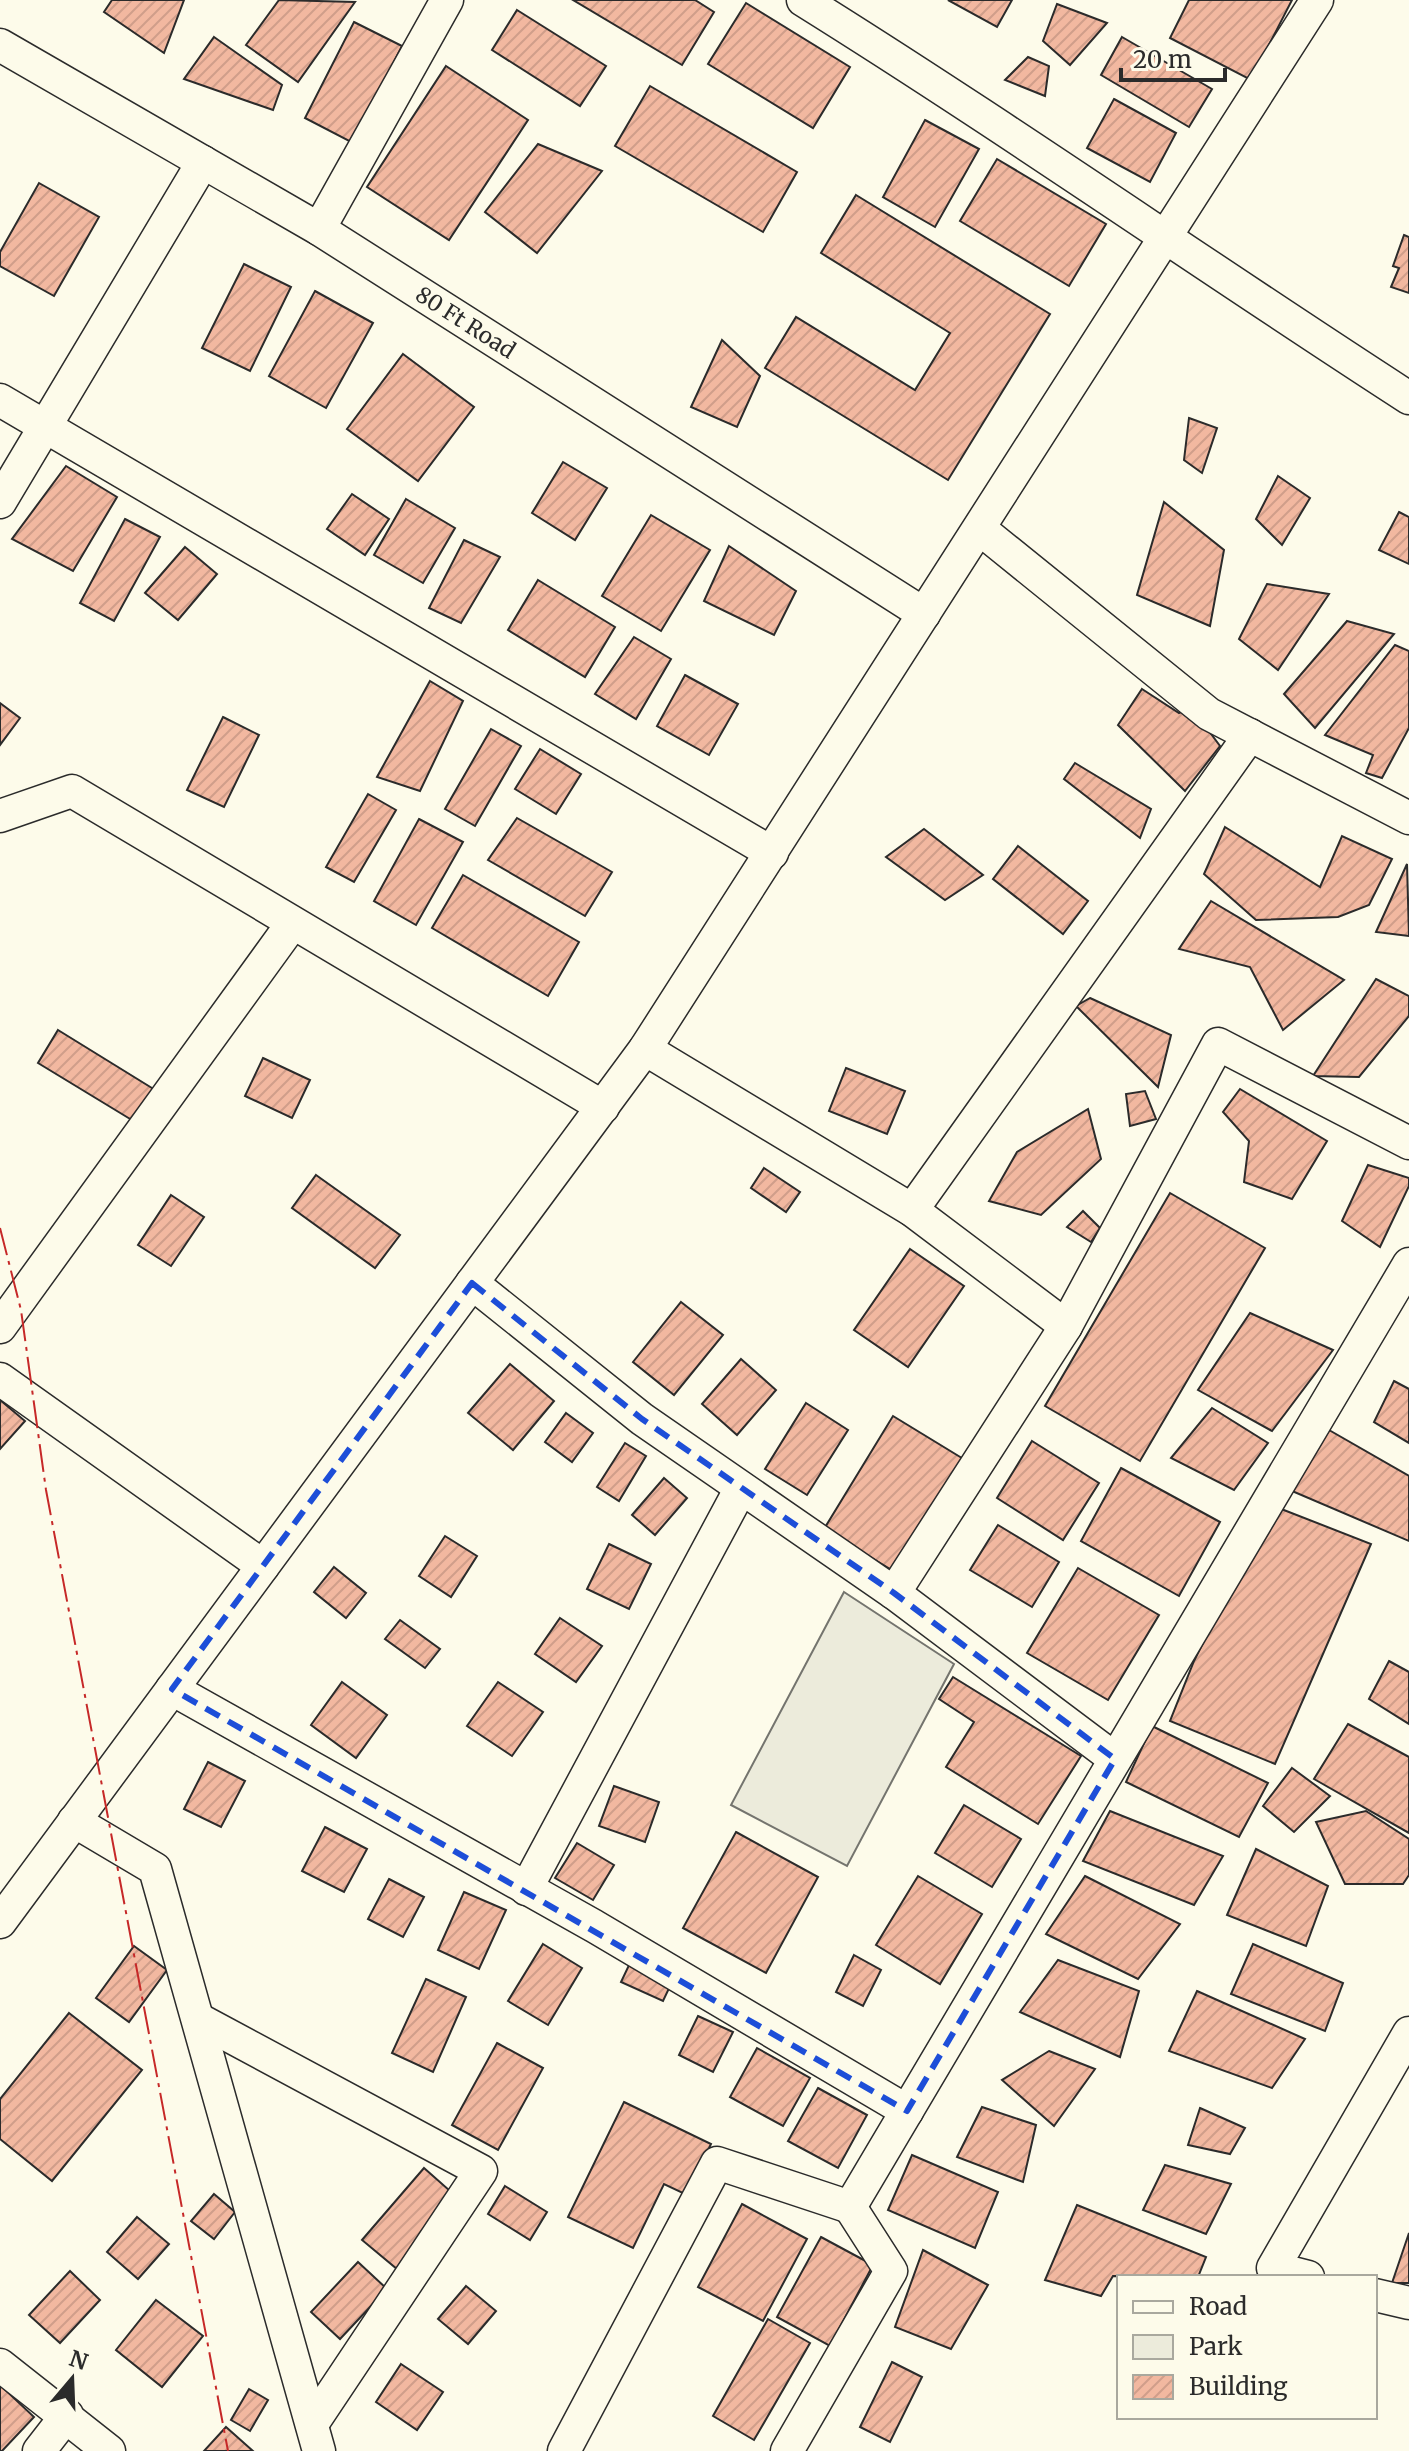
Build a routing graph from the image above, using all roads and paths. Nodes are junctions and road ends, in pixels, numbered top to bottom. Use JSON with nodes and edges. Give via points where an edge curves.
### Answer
{"nodes":[{"id":1,"x":447,"y":0,"type":"edge"},
{"id":2,"x":803,"y":0,"type":"edge"},
{"id":3,"x":1317,"y":0,"type":"edge"},
{"id":4,"x":0,"y":45,"type":"edge"},
{"id":5,"x":203,"y":162,"type":"junction"},
{"id":6,"x":319,"y":229,"type":"junction"},
{"id":7,"x":1165,"y":240,"type":"junction"},
{"id":8,"x":1409,"y":398,"type":"edge"},
{"id":9,"x":0,"y":400,"type":"edge"},
{"id":10,"x":44,"y":428,"type":"junction"},
{"id":11,"x":0,"y":502,"type":"edge"},
{"id":12,"x":980,"y":529,"type":"junction"},
{"id":13,"x":924,"y":614,"type":"junction"},
{"id":14,"x":1250,"y":735,"type":"junction"},
{"id":15,"x":0,"y":816,"type":"edge"},
{"id":16,"x":1409,"y":818,"type":"edge"},
{"id":17,"x":772,"y":853,"type":"junction"},
{"id":18,"x":292,"y":924,"type":"junction"},
{"id":19,"x":645,"y":1049,"type":"junction"},
{"id":20,"x":603,"y":1107,"type":"junction"},
{"id":21,"x":1409,"y":1143,"type":"edge"},
{"id":22,"x":912,"y":1210,"type":"junction"},
{"id":23,"x":1408,"y":1267,"type":"edge"},
{"id":24,"x":472,"y":1283,"type":"junction"},
{"id":25,"x":1066,"y":1326,"type":"junction"},
{"id":26,"x":0,"y":1327,"type":"edge"},
{"id":27,"x":0,"y":1379,"type":"edge"},
{"id":28,"x":741,"y":1488,"type":"junction"},
{"id":29,"x":263,"y":1566,"type":"junction"},
{"id":30,"x":894,"y":1593,"type":"junction"},
{"id":31,"x":172,"y":1689,"type":"junction"},
{"id":32,"x":1115,"y":1759,"type":"junction"},
{"id":33,"x":74,"y":1821,"type":"junction"},
{"id":34,"x":526,"y":1889,"type":"junction"},
{"id":35,"x":0,"y":1922,"type":"edge"},
{"id":36,"x":198,"y":2019,"type":"junction"},
{"id":37,"x":1409,"y":2033,"type":"edge"},
{"id":38,"x":1397,"y":2079,"type":"edge"},
{"id":39,"x":907,"y":2111,"type":"junction"},
{"id":40,"x":850,"y":2207,"type":"junction"},
{"id":41,"x":1300,"y":2275,"type":"edge"},
{"id":42,"x":1377,"y":2295,"type":"edge"},
{"id":43,"x":1409,"y":2303,"type":"edge"},
{"id":44,"x":0,"y":2365,"type":"edge"},
{"id":45,"x":67,"y":2415,"type":"junction"},
{"id":46,"x":316,"y":2438,"type":"edge"},
{"id":47,"x":39,"y":2451,"type":"edge"},
{"id":48,"x":109,"y":2451,"type":"edge"},
{"id":49,"x":564,"y":2451,"type":"edge"},
{"id":50,"x":787,"y":2451,"type":"edge"}],
"edges":[{"from":1,"to":6,"type":"street"},
{"from":2,"to":7,"type":"street","via":[[949,91]]},
{"from":3,"to":7,"type":"street"},
{"from":4,"to":5,"type":"street","name":"80 Ft Road"},
{"from":5,"to":6,"type":"street","name":"80 Ft Road"},
{"from":5,"to":10,"type":"street"},
{"from":6,"to":13,"type":"street","name":"80 Ft Road"},
{"from":7,"to":8,"type":"street"},
{"from":7,"to":12,"type":"street"},
{"from":9,"to":10,"type":"street"},
{"from":10,"to":11,"type":"street"},
{"from":10,"to":17,"type":"street"},
{"from":12,"to":13,"type":"street"},
{"from":12,"to":14,"type":"street","via":[[1209,714]]},
{"from":13,"to":17,"type":"street"},
{"from":14,"to":16,"type":"street"},
{"from":14,"to":22,"type":"street"},
{"from":15,"to":18,"type":"street","via":[[72,791]]},
{"from":17,"to":19,"type":"street"},
{"from":18,"to":20,"type":"street"},
{"from":18,"to":26,"type":"street"},
{"from":19,"to":20,"type":"street"},
{"from":19,"to":22,"type":"street"},
{"from":20,"to":24,"type":"street"},
{"from":21,"to":25,"type":"street","via":[[1218,1044]]},
{"from":22,"to":25,"type":"street"},
{"from":23,"to":32,"type":"street"},
{"from":24,"to":28,"type":"street","via":[[642,1419]]},
{"from":24,"to":29,"type":"street"},
{"from":25,"to":30,"type":"street"},
{"from":27,"to":29,"type":"street"},
{"from":28,"to":30,"type":"street"},
{"from":28,"to":34,"type":"street"},
{"from":29,"to":31,"type":"street"},
{"from":30,"to":32,"type":"street"},
{"from":31,"to":33,"type":"street"},
{"from":31,"to":34,"type":"street"},
{"from":32,"to":39,"type":"street"},
{"from":33,"to":35,"type":"street"},
{"from":33,"to":36,"type":"street","via":[[155,1869]]},
{"from":34,"to":39,"type":"street"},
{"from":36,"to":46,"type":"street"},
{"from":36,"to":46,"type":"street","via":[[481,2171]]},
{"from":37,"to":38,"type":"street"},
{"from":38,"to":41,"type":"street","via":[[1273,2268]]},
{"from":39,"to":40,"type":"street"},
{"from":40,"to":49,"type":"street","via":[[717,2163]]},
{"from":40,"to":50,"type":"street","via":[[891,2271]]},
{"from":42,"to":43,"type":"street"},
{"from":44,"to":45,"type":"street"},
{"from":45,"to":47,"type":"street"},
{"from":45,"to":48,"type":"street"}]}
